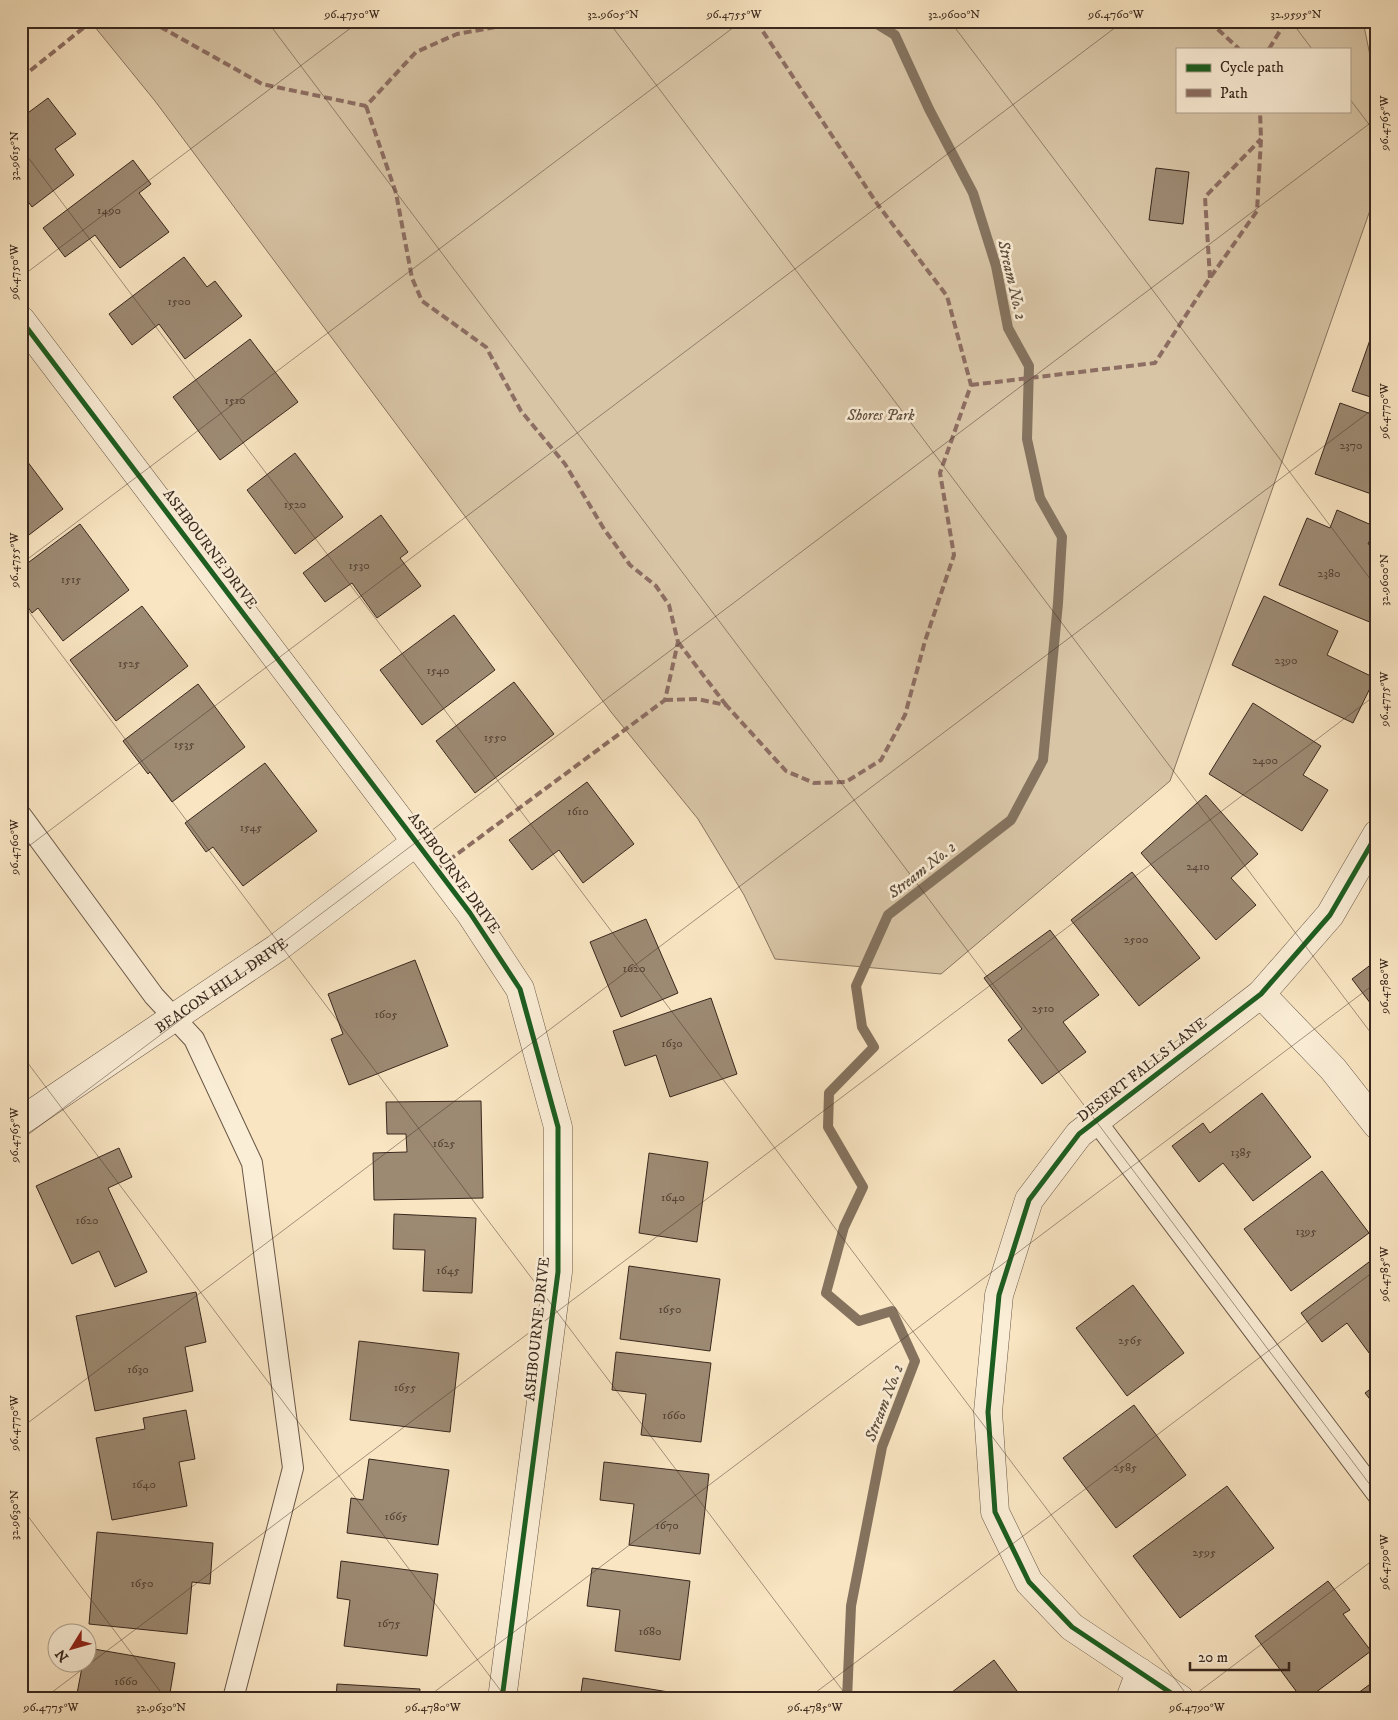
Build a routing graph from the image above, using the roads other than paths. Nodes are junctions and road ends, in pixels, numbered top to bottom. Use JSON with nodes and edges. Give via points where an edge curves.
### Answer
{"nodes":[{"id":1,"x":21,"y":320,"type":"edge"},
{"id":2,"x":21,"y":815,"type":"edge"},
{"id":3,"x":1377,"y":834,"type":"edge"},
{"id":4,"x":416,"y":842,"type":"junction"},
{"id":5,"x":1261,"y":994,"type":"junction"},
{"id":6,"x":174,"y":1017,"type":"junction"},
{"id":7,"x":21,"y":1121,"type":"edge"},
{"id":8,"x":1096,"y":1121,"type":"junction"},
{"id":9,"x":1377,"y":1125,"type":"edge"},
{"id":10,"x":1377,"y":1494,"type":"edge"},
{"id":11,"x":1140,"y":1672,"type":"junction"},
{"id":12,"x":233,"y":1699,"type":"edge"},
{"id":13,"x":502,"y":1699,"type":"edge"},
{"id":14,"x":1130,"y":1699,"type":"edge"},
{"id":15,"x":1180,"y":1699,"type":"edge"}],
"edges":[{"from":1,"to":4,"type":"street","name":"ASHBOURNE DRIVE"},
{"from":2,"to":6,"type":"lane","via":[[154,996]]},
{"from":3,"to":5,"type":"street","name":"DESERT FALLS LANE","via":[[1330,915]]},
{"from":4,"to":6,"type":"street","name":"BEACON HILL DRIVE","via":[[277,948]]},
{"from":4,"to":13,"type":"street","name":"ASHBOURNE DRIVE","via":[[470,913],[520,989],[558,1127],[558,1272]]},
{"from":5,"to":8,"type":"street","name":"DESERT FALLS LANE"},
{"from":5,"to":9,"type":"street","via":[[1333,1069]]},
{"from":6,"to":7,"type":"street","name":"BEACON HILL DRIVE"},
{"from":6,"to":12,"type":"lane","via":[[194,1039],[252,1163],[293,1468]]},
{"from":8,"to":10,"type":"lane"},
{"from":8,"to":11,"type":"street","name":"DESERT FALLS LANE","via":[[1080,1134],[1030,1200],[999,1295],[988,1412],[995,1512],[1029,1582],[1072,1627]]},
{"from":11,"to":14,"type":"street"},
{"from":11,"to":15,"type":"street","name":"DESERT FALLS LANE"}]}
